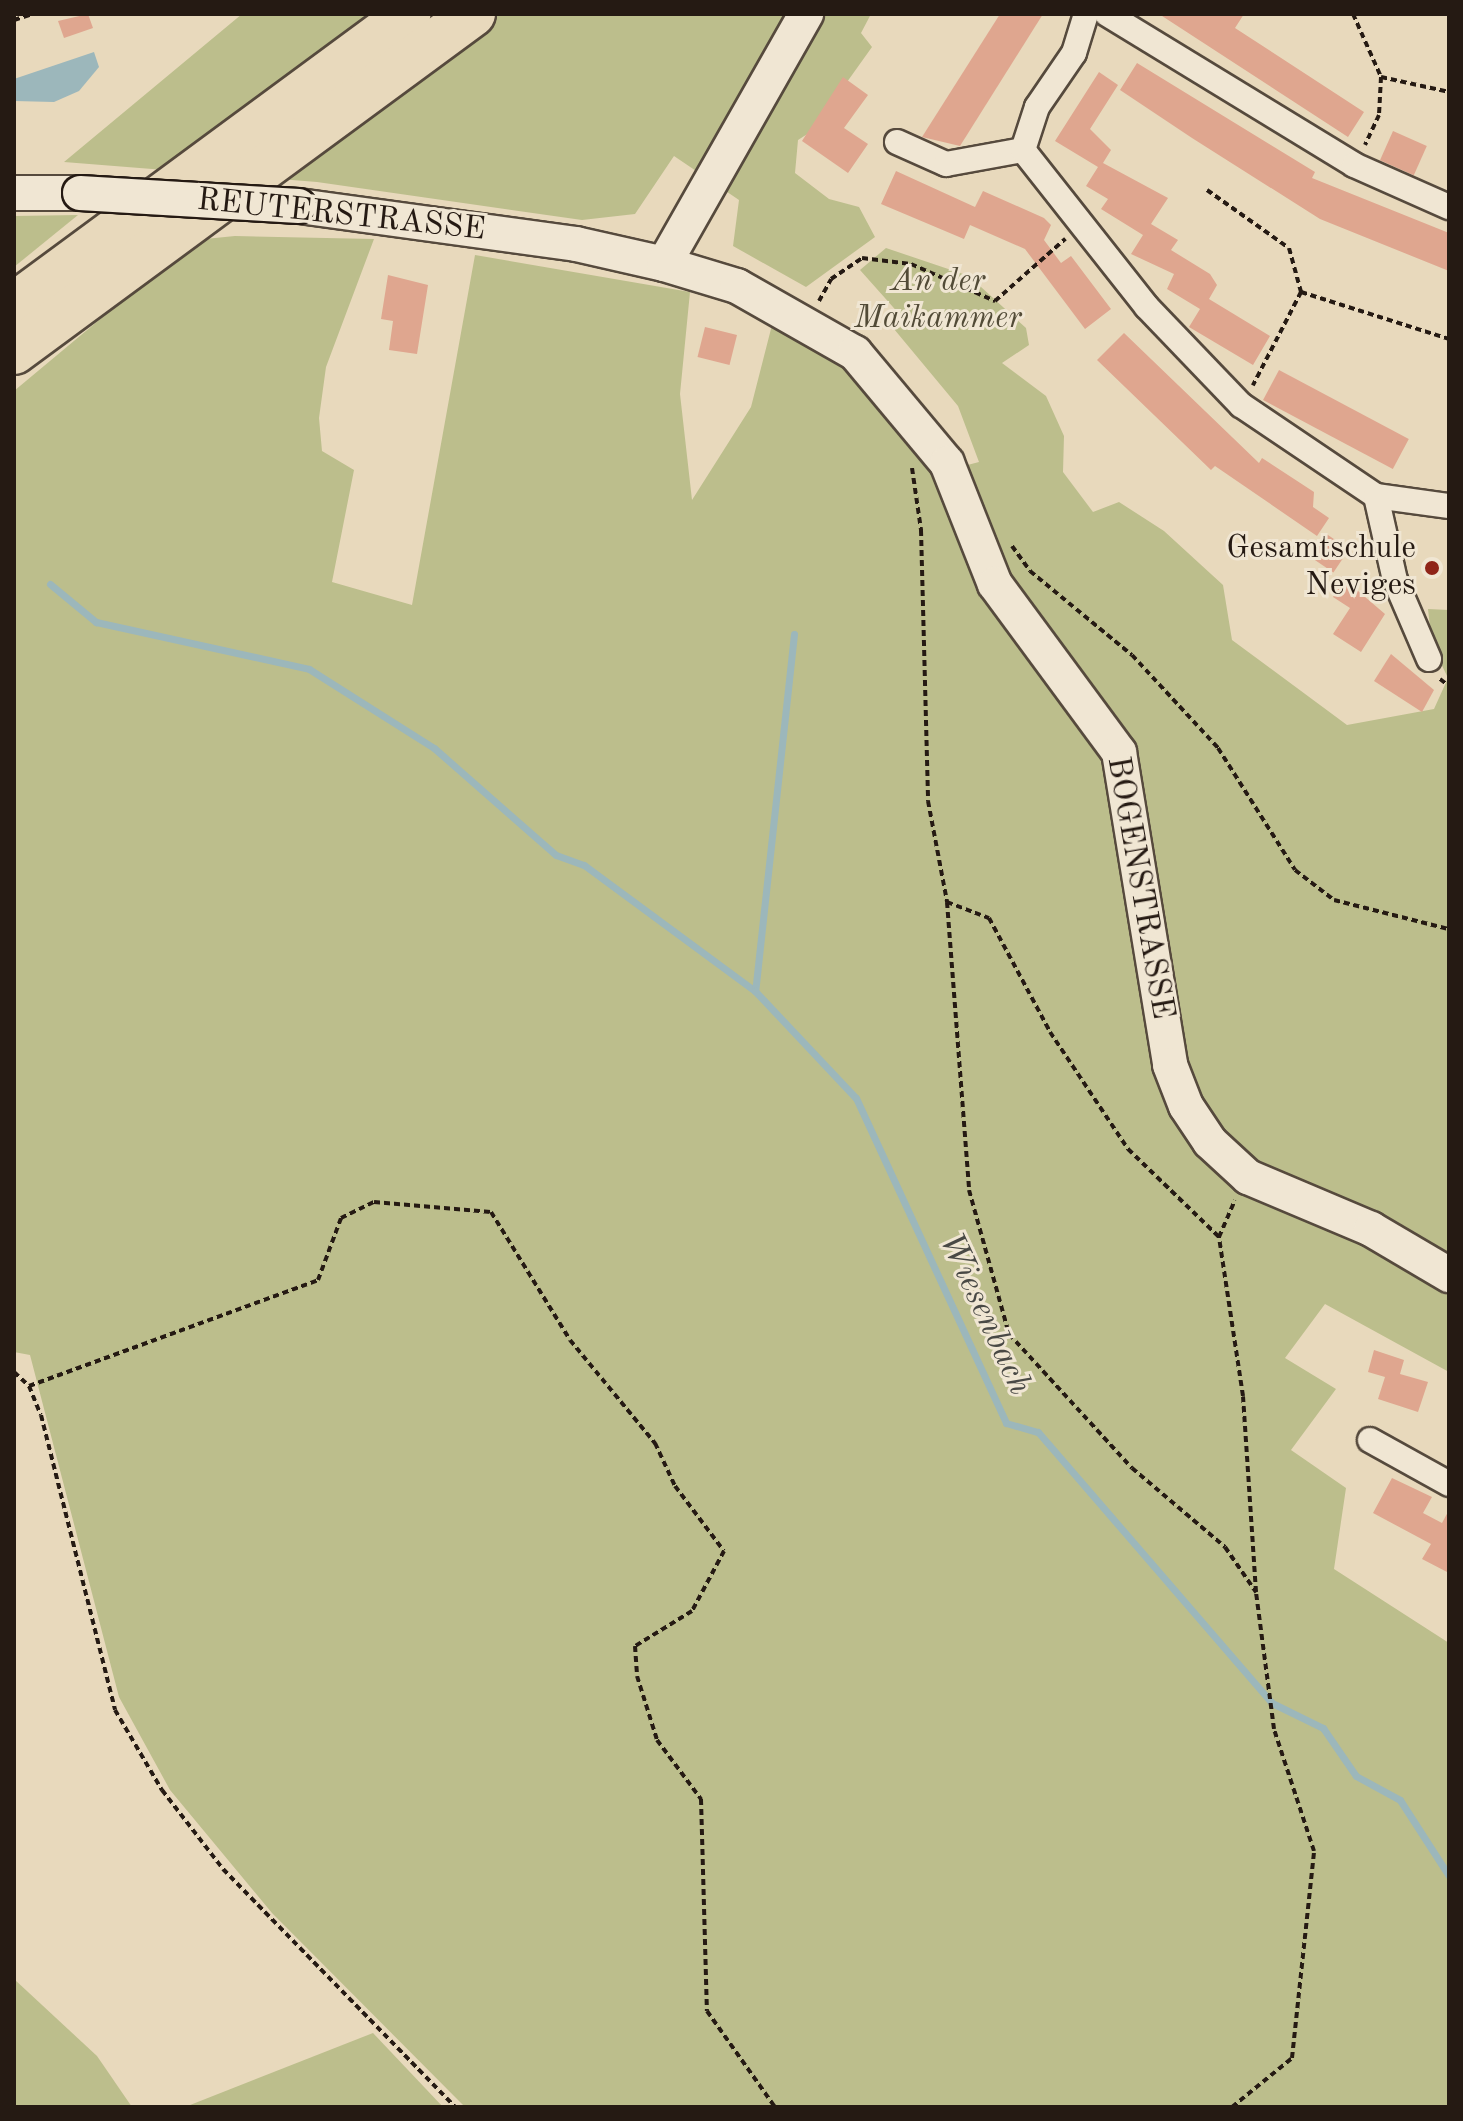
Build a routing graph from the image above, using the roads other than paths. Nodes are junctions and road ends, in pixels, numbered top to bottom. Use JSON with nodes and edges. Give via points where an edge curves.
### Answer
{"nodes":[{"id":1,"x":408,"y":14,"type":"edge"},
{"id":2,"x":473,"y":14,"type":"edge"},
{"id":3,"x":806,"y":14,"type":"edge"},
{"id":4,"x":1086,"y":14,"type":"edge"},
{"id":5,"x":1107,"y":14,"type":"edge"},
{"id":6,"x":897,"y":142,"type":"dead end"},
{"id":7,"x":1023,"y":150,"type":"junction"},
{"id":8,"x":14,"y":193,"type":"edge"},
{"id":9,"x":1449,"y":207,"type":"edge"},
{"id":10,"x":664,"y":264,"type":"junction"},
{"id":11,"x":14,"y":305,"type":"edge"},
{"id":12,"x":14,"y":352,"type":"edge"},
{"id":13,"x":1376,"y":496,"type":"junction"},
{"id":14,"x":1449,"y":506,"type":"edge"},
{"id":15,"x":1429,"y":659,"type":"dead end"},
{"id":16,"x":1449,"y":1275,"type":"edge"},
{"id":17,"x":1370,"y":1440,"type":"dead end"},
{"id":18,"x":1449,"y":1484,"type":"edge"}],
"edges":[{"from":1,"to":11,"type":"highway"},
{"from":2,"to":12,"type":"highway"},
{"from":3,"to":10,"type":"main road"},
{"from":4,"to":7,"type":"street","via":[[1074,53],[1037,107]]},
{"from":5,"to":9,"type":"street","via":[[1354,165]]},
{"from":6,"to":7,"type":"street","via":[[946,164]]},
{"from":7,"to":13,"type":"street","via":[[1147,307],[1241,405]]},
{"from":8,"to":10,"type":"main road","name":"REUTERSTRASSE","bridge":true,"via":[[299,206],[576,244]]},
{"from":10,"to":16,"type":"main road","name":"BOGENSTRASSE","via":[[737,286],[808,321],[855,353],[918,419],[947,463],[995,584],[1119,752],[1170,1065],[1210,1142],[1248,1177],[1371,1229]]},
{"from":13,"to":14,"type":"street"},
{"from":13,"to":15,"type":"street","via":[[1395,580]]},
{"from":17,"to":18,"type":"street"}]}
